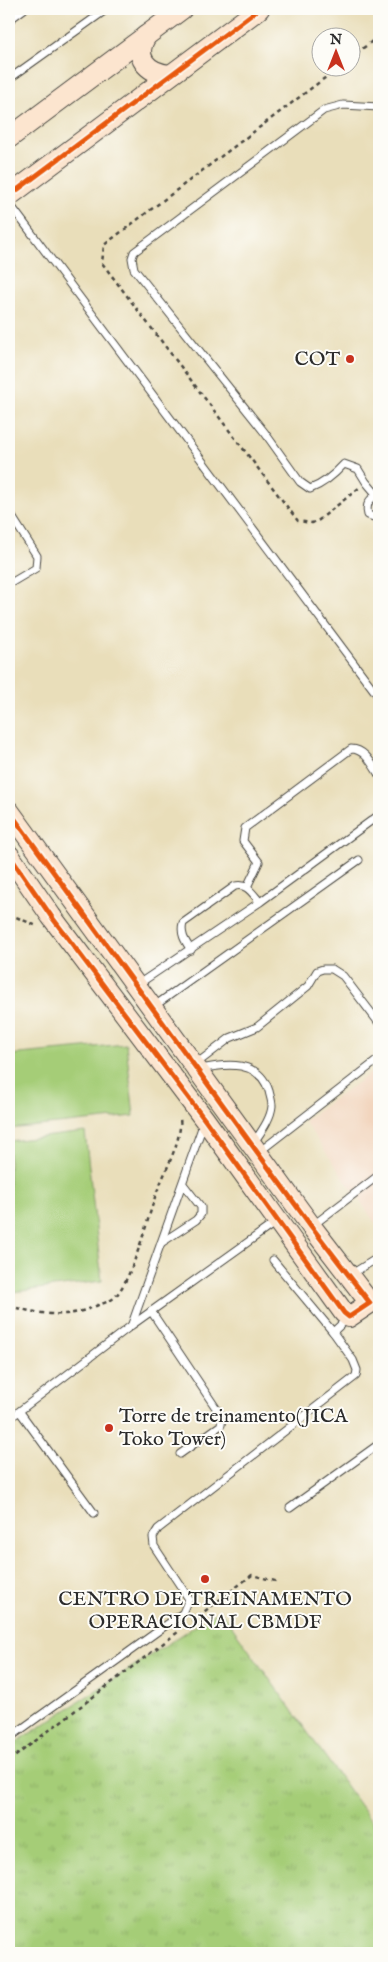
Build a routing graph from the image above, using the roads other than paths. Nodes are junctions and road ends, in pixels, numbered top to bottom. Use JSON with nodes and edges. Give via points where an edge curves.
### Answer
{"nodes":[{"id":1,"x":24,"y":9,"type":"edge"},
{"id":2,"x":107,"y":9,"type":"edge"},
{"id":3,"x":182,"y":9,"type":"edge"},
{"id":4,"x":259,"y":9,"type":"edge"},
{"id":5,"x":9,"y":20,"type":"edge"},
{"id":6,"x":146,"y":36,"type":"junction"},
{"id":7,"x":169,"y":75,"type":"junction"},
{"id":8,"x":9,"y":79,"type":"edge"},
{"id":9,"x":379,"y":107,"type":"edge"},
{"id":10,"x":9,"y":138,"type":"edge"},
{"id":11,"x":9,"y":196,"type":"edge"},
{"id":12,"x":9,"y":204,"type":"edge"},
{"id":13,"x":378,"y":494,"type":"edge"},
{"id":14,"x":9,"y":512,"type":"edge"},
{"id":15,"x":378,"y":519,"type":"edge"},
{"id":16,"x":9,"y":584,"type":"edge"},
{"id":17,"x":379,"y":697,"type":"edge"},
{"id":18,"x":379,"y":775,"type":"edge"},
{"id":19,"x":9,"y":811,"type":"edge"},
{"id":20,"x":379,"y":815,"type":"edge"},
{"id":21,"x":9,"y":855,"type":"edge"},
{"id":22,"x":45,"y":860,"type":"junction"},
{"id":23,"x":359,"y":860,"type":"dead end"},
{"id":24,"x":26,"y":877,"type":"junction"},
{"id":25,"x":247,"y":887,"type":"junction"},
{"id":26,"x":260,"y":902,"type":"junction"},
{"id":27,"x":191,"y":950,"type":"junction"},
{"id":28,"x":136,"y":985,"type":"junction"},
{"id":29,"x":152,"y":1007,"type":"junction"},
{"id":30,"x":379,"y":1023,"type":"edge"},
{"id":31,"x":182,"y":1048,"type":"junction"},
{"id":32,"x":379,"y":1059,"type":"edge"},
{"id":33,"x":164,"y":1064,"type":"junction"},
{"id":34,"x":196,"y":1067,"type":"junction"},
{"id":35,"x":205,"y":1120,"type":"junction"},
{"id":36,"x":256,"y":1148,"type":"junction"},
{"id":37,"x":379,"y":1175,"type":"edge"},
{"id":38,"x":183,"y":1184,"type":"junction"},
{"id":39,"x":277,"y":1221,"type":"junction"},
{"id":40,"x":312,"y":1226,"type":"junction"},
{"id":41,"x":160,"y":1243,"type":"junction"},
{"id":42,"x":379,"y":1257,"type":"edge"},
{"id":43,"x":273,"y":1260,"type":"dead end"},
{"id":44,"x":347,"y":1272,"type":"junction"},
{"id":45,"x":322,"y":1283,"type":"junction"},
{"id":46,"x":375,"y":1301,"type":"edge"},
{"id":47,"x":151,"y":1311,"type":"junction"},
{"id":48,"x":349,"y":1317,"type":"junction"},
{"id":49,"x":132,"y":1325,"type":"junction"},
{"id":50,"x":333,"y":1332,"type":"junction"},
{"id":51,"x":20,"y":1412,"type":"junction"},
{"id":52,"x":9,"y":1419,"type":"edge"},
{"id":53,"x":379,"y":1444,"type":"edge"},
{"id":54,"x":180,"y":1454,"type":"dead end"},
{"id":55,"x":290,"y":1508,"type":"dead end"},
{"id":56,"x":94,"y":1513,"type":"dead end"},
{"id":57,"x":9,"y":1738,"type":"edge"}],
"edges":[{"from":1,"to":5,"type":"lane"},
{"from":2,"to":8,"type":"lane"},
{"from":3,"to":6,"type":"street"},
{"from":4,"to":7,"type":"street"},
{"from":6,"to":7,"type":"street","via":[[140,52],[145,63],[156,72]]},
{"from":6,"to":10,"type":"street"},
{"from":7,"to":11,"type":"street"},
{"from":9,"to":13,"type":"lane","via":[[343,104],[324,110],[134,252],[132,258],[134,269],[265,433],[300,482],[310,489],[319,486],[344,464],[358,469]]},
{"from":12,"to":17,"type":"lane"},
{"from":13,"to":15,"type":"lane","via":[[367,504],[368,514]]},
{"from":14,"to":16,"type":"lane","via":[[38,562],[36,568]]},
{"from":18,"to":25,"type":"lane","via":[[364,754],[350,749],[245,828],[243,841],[259,862]]},
{"from":19,"to":22,"type":"street"},
{"from":20,"to":26,"type":"lane"},
{"from":21,"to":24,"type":"street"},
{"from":22,"to":24,"type":"street"},
{"from":22,"to":28,"type":"street"},
{"from":23,"to":29,"type":"lane"},
{"from":24,"to":33,"type":"street","via":[[51,916]]},
{"from":25,"to":26,"type":"lane"},
{"from":25,"to":27,"type":"lane","via":[[235,886],[183,923],[183,938]]},
{"from":26,"to":27,"type":"lane"},
{"from":27,"to":28,"type":"lane"},
{"from":28,"to":29,"type":"street"},
{"from":29,"to":31,"type":"street"},
{"from":30,"to":34,"type":"lane","via":[[343,976],[332,969],[323,969],[317,972],[308,986],[257,1027],[230,1038]]},
{"from":31,"to":33,"type":"street"},
{"from":31,"to":34,"type":"street"},
{"from":32,"to":36,"type":"lane"},
{"from":33,"to":35,"type":"street"},
{"from":34,"to":36,"type":"street"},
{"from":34,"to":36,"type":"lane","via":[[235,1064],[256,1070],[267,1084],[272,1107]]},
{"from":35,"to":38,"type":"lane"},
{"from":35,"to":39,"type":"street"},
{"from":36,"to":40,"type":"street"},
{"from":37,"to":40,"type":"lane"},
{"from":38,"to":41,"type":"lane"},
{"from":38,"to":41,"type":"lane","via":[[201,1207],[201,1214]]},
{"from":39,"to":45,"type":"street"},
{"from":39,"to":47,"type":"lane"},
{"from":40,"to":44,"type":"street"},
{"from":41,"to":49,"type":"lane"},
{"from":42,"to":44,"type":"lane"},
{"from":43,"to":50,"type":"lane"},
{"from":44,"to":45,"type":"street"},
{"from":44,"to":46,"type":"street"},
{"from":45,"to":48,"type":"street"},
{"from":46,"to":48,"type":"street"},
{"from":47,"to":49,"type":"lane"},
{"from":47,"to":54,"type":"lane","via":[[222,1417],[221,1425]]},
{"from":48,"to":50,"type":"lane"},
{"from":49,"to":51,"type":"lane"},
{"from":50,"to":57,"type":"lane","via":[[353,1360],[356,1376],[158,1529],[153,1537],[154,1546],[189,1600],[183,1613]]},
{"from":51,"to":52,"type":"lane"},
{"from":51,"to":56,"type":"lane"},
{"from":53,"to":55,"type":"lane"}]}
